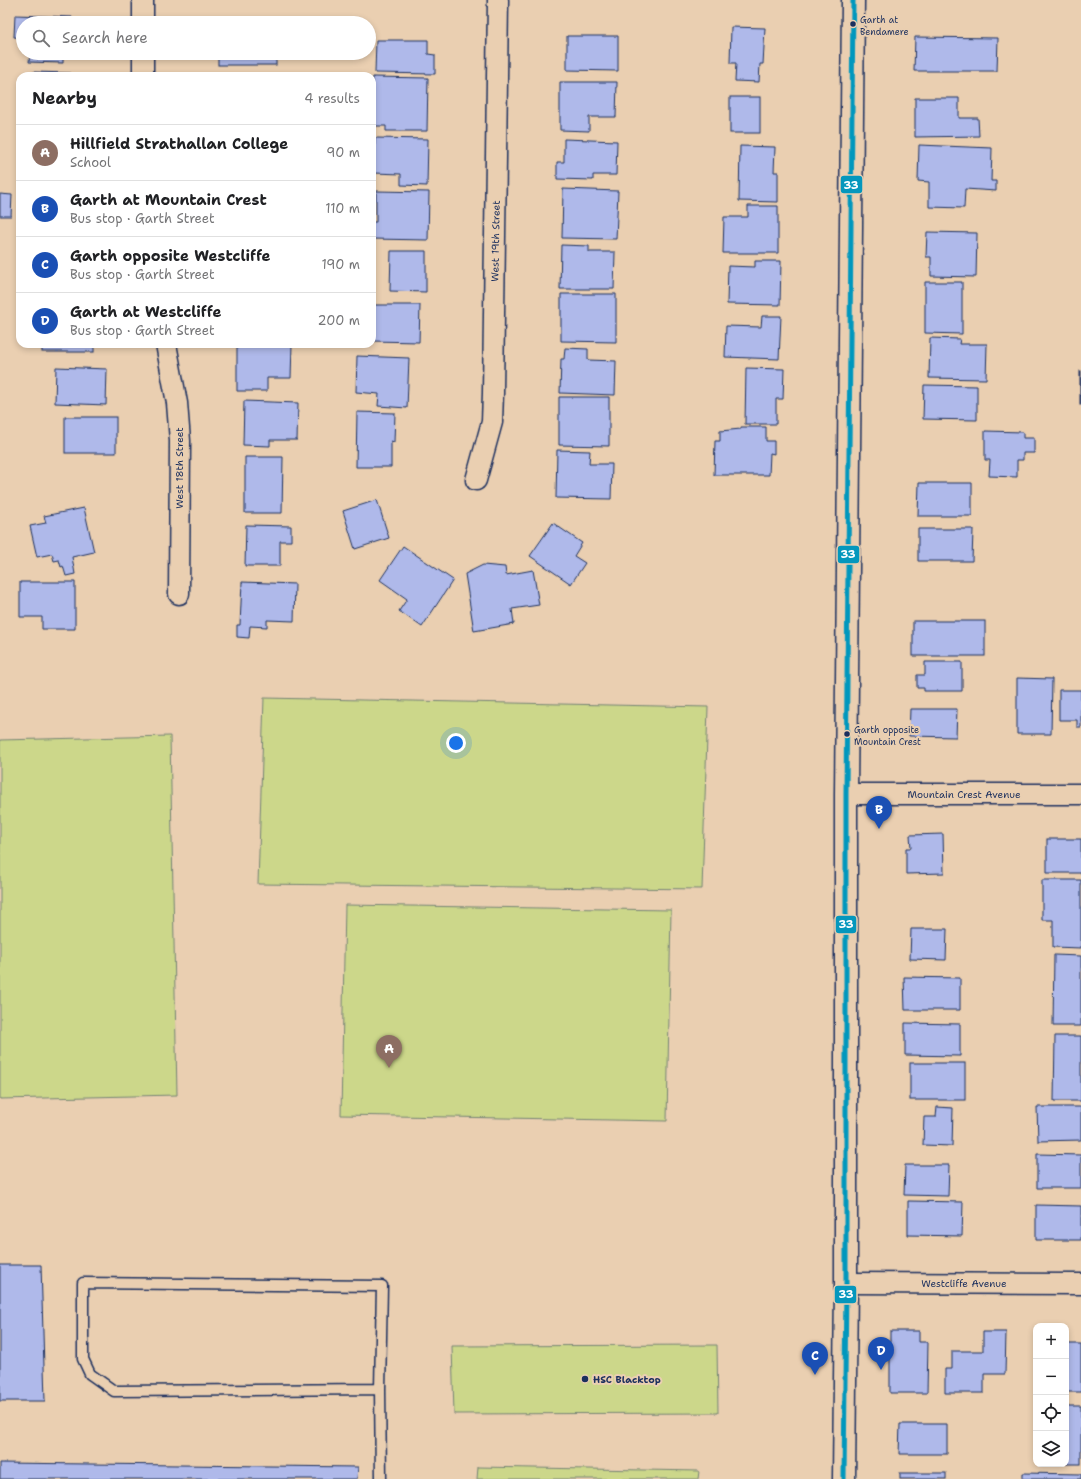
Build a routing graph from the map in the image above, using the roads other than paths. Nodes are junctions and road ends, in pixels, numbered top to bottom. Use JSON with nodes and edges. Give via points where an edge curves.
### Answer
{"nodes":[{"id":1,"x":143,"y":0,"type":"edge"},
{"id":2,"x":498,"y":0,"type":"edge"},
{"id":3,"x":853,"y":0,"type":"edge"},
{"id":4,"x":143,"y":16,"type":"edge"},
{"id":5,"x":143,"y":60,"type":"edge"},
{"id":6,"x":143,"y":72,"type":"edge"},
{"id":7,"x":167,"y":348,"type":"edge"},
{"id":8,"x":476,"y":480,"type":"dead end"},
{"id":9,"x":178,"y":594,"type":"dead end"},
{"id":10,"x":846,"y":794,"type":"junction"},
{"id":11,"x":1081,"y":794,"type":"edge"},
{"id":12,"x":846,"y":1283,"type":"junction"},
{"id":13,"x":1081,"y":1284,"type":"edge"},
{"id":14,"x":380,"y":1390,"type":"junction"},
{"id":15,"x":381,"y":1479,"type":"edge"},
{"id":16,"x":844,"y":1479,"type":"edge"}],
"edges":[{"from":1,"to":4,"type":"street"},
{"from":2,"to":8,"type":"street","name":"West 19th Street","via":[[492,422]]},
{"from":3,"to":10,"type":"main road"},
{"from":5,"to":6,"type":"street"},
{"from":7,"to":9,"type":"street","name":"West 18th Street","via":[[177,403],[180,440]]},
{"from":10,"to":11,"type":"street","name":"Mountain Crest Avenue"},
{"from":10,"to":12,"type":"main road"},
{"from":12,"to":13,"type":"street","name":"Westcliffe Avenue"},
{"from":12,"to":16,"type":"main road"},
{"from":14,"to":14,"type":"lane","via":[[114,1391],[90,1374],[83,1358],[83,1283],[382,1286]]},
{"from":14,"to":15,"type":"lane"}]}
